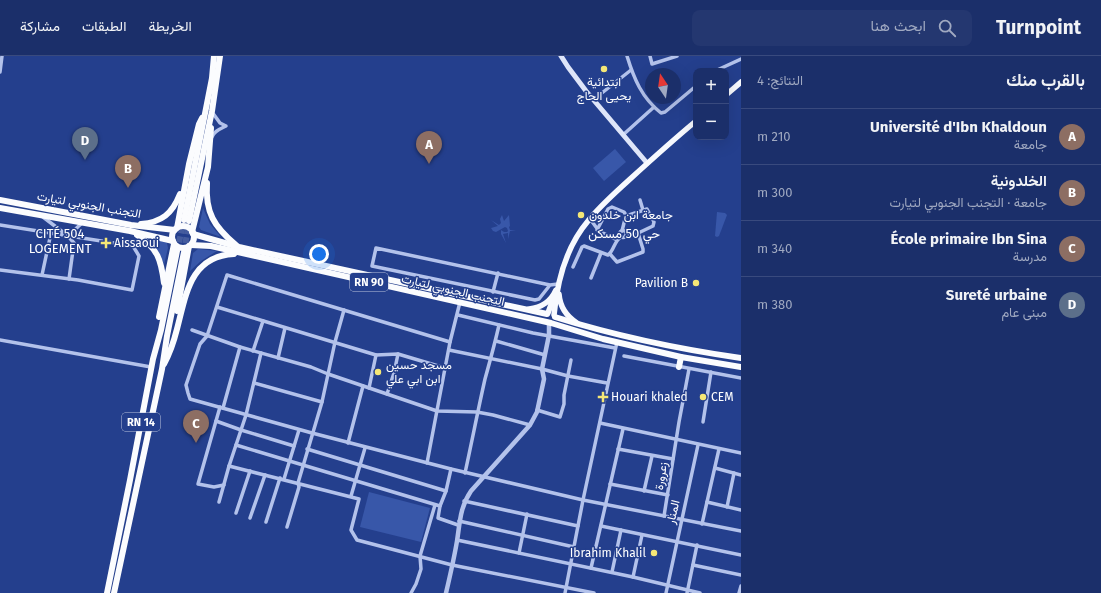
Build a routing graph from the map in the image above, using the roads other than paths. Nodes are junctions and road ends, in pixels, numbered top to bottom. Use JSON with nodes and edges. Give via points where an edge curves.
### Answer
{"nodes":[{"id":1,"x":2,"y":56,"type":"edge"},
{"id":2,"x":214,"y":56,"type":"edge"},
{"id":3,"x":220,"y":56,"type":"edge"},
{"id":4,"x":561,"y":56,"type":"edge"},
{"id":5,"x":627,"y":56,"type":"edge"},
{"id":6,"x":650,"y":56,"type":"edge"},
{"id":7,"x":676,"y":56,"type":"edge"},
{"id":8,"x":741,"y":57,"type":"edge"},
{"id":9,"x":721,"y":68,"type":"edge"},
{"id":10,"x":631,"y":70,"type":"junction"},
{"id":11,"x":0,"y":72,"type":"edge"},
{"id":12,"x":741,"y":82,"type":"edge"},
{"id":13,"x":693,"y":89,"type":"edge"},
{"id":14,"x":729,"y":92,"type":"edge"},
{"id":15,"x":593,"y":100,"type":"junction"},
{"id":16,"x":654,"y":107,"type":"junction"},
{"id":17,"x":209,"y":110,"type":"junction"},
{"id":18,"x":693,"y":124,"type":"edge"},
{"id":19,"x":624,"y":134,"type":"junction"},
{"id":20,"x":211,"y":142,"type":"junction"},
{"id":21,"x":647,"y":163,"type":"junction"},
{"id":22,"x":189,"y":164,"type":"junction"},
{"id":23,"x":208,"y":166,"type":"junction"},
{"id":24,"x":0,"y":200,"type":"edge"},
{"id":25,"x":640,"y":200,"type":"dead end"},
{"id":26,"x":0,"y":208,"type":"edge"},
{"id":27,"x":643,"y":210,"type":"junction"},
{"id":28,"x":41,"y":215,"type":"junction"},
{"id":29,"x":626,"y":216,"type":"junction"},
{"id":30,"x":590,"y":219,"type":"junction"},
{"id":31,"x":186,"y":221,"type":"tunnel mouth"},
{"id":32,"x":82,"y":223,"type":"junction"},
{"id":33,"x":0,"y":225,"type":"edge"},
{"id":34,"x":131,"y":228,"type":"junction"},
{"id":35,"x":176,"y":229,"type":"junction"},
{"id":36,"x":597,"y":230,"type":"junction"},
{"id":37,"x":622,"y":231,"type":"junction"},
{"id":38,"x":51,"y":233,"type":"junction"},
{"id":39,"x":192,"y":233,"type":"junction"},
{"id":40,"x":638,"y":233,"type":"junction"},
{"id":41,"x":626,"y":235,"type":"junction"},
{"id":42,"x":68,"y":236,"type":"junction"},
{"id":43,"x":621,"y":237,"type":"junction"},
{"id":44,"x":617,"y":240,"type":"junction"},
{"id":45,"x":175,"y":245,"type":"junction"},
{"id":46,"x":190,"y":245,"type":"junction"},
{"id":47,"x":240,"y":250,"type":"junction"},
{"id":48,"x":184,"y":252,"type":"tunnel mouth"},
{"id":49,"x":601,"y":253,"type":"junction"},
{"id":50,"x":610,"y":254,"type":"junction"},
{"id":51,"x":573,"y":267,"type":"dead end"},
{"id":52,"x":0,"y":270,"type":"edge"},
{"id":53,"x":498,"y":273,"type":"junction"},
{"id":54,"x":42,"y":275,"type":"junction"},
{"id":55,"x":591,"y":278,"type":"dead end"},
{"id":56,"x":69,"y":279,"type":"junction"},
{"id":57,"x":558,"y":284,"type":"junction"},
{"id":58,"x":550,"y":285,"type":"junction"},
{"id":59,"x":164,"y":289,"type":"junction"},
{"id":60,"x":494,"y":292,"type":"junction"},
{"id":61,"x":460,"y":302,"type":"junction"},
{"id":62,"x":217,"y":307,"type":"junction"},
{"id":63,"x":528,"y":309,"type":"junction"},
{"id":64,"x":344,"y":310,"type":"junction"},
{"id":65,"x":551,"y":314,"type":"junction"},
{"id":66,"x":458,"y":315,"type":"junction"},
{"id":67,"x":263,"y":321,"type":"junction"},
{"id":68,"x":549,"y":323,"type":"junction"},
{"id":69,"x":578,"y":324,"type":"junction"},
{"id":70,"x":499,"y":325,"type":"junction"},
{"id":71,"x":286,"y":328,"type":"junction"},
{"id":72,"x":192,"y":330,"type":"dead end"},
{"id":73,"x":549,"y":335,"type":"junction"},
{"id":74,"x":207,"y":336,"type":"junction"},
{"id":75,"x":0,"y":340,"type":"edge"},
{"id":76,"x":496,"y":341,"type":"junction"},
{"id":77,"x":335,"y":342,"type":"junction"},
{"id":78,"x":450,"y":342,"type":"junction"},
{"id":79,"x":616,"y":345,"type":"junction"},
{"id":80,"x":240,"y":348,"type":"junction"},
{"id":81,"x":449,"y":350,"type":"junction"},
{"id":82,"x":254,"y":351,"type":"junction"},
{"id":83,"x":261,"y":353,"type":"junction"},
{"id":84,"x":398,"y":354,"type":"junction"},
{"id":85,"x":376,"y":355,"type":"junction"},
{"id":86,"x":545,"y":355,"type":"junction"},
{"id":87,"x":624,"y":356,"type":"dead end"},
{"id":88,"x":681,"y":357,"type":"junction"},
{"id":89,"x":278,"y":358,"type":"junction"},
{"id":90,"x":741,"y":358,"type":"edge"},
{"id":91,"x":153,"y":359,"type":"junction"},
{"id":92,"x":490,"y":359,"type":"junction"},
{"id":93,"x":571,"y":360,"type":"dead end"},
{"id":94,"x":151,"y":367,"type":"junction"},
{"id":95,"x":679,"y":367,"type":"junction"},
{"id":96,"x":741,"y":367,"type":"edge"},
{"id":97,"x":445,"y":368,"type":"junction"},
{"id":98,"x":162,"y":369,"type":"junction"},
{"id":99,"x":542,"y":369,"type":"junction"},
{"id":100,"x":689,"y":369,"type":"junction"},
{"id":101,"x":711,"y":372,"type":"junction"},
{"id":102,"x":328,"y":374,"type":"junction"},
{"id":103,"x":568,"y":376,"type":"junction"},
{"id":104,"x":741,"y":378,"type":"edge"},
{"id":105,"x":254,"y":383,"type":"junction"},
{"id":106,"x":607,"y":383,"type":"junction"},
{"id":107,"x":363,"y":386,"type":"junction"},
{"id":108,"x":369,"y":388,"type":"junction"},
{"id":109,"x":387,"y":394,"type":"junction"},
{"id":110,"x":322,"y":402,"type":"junction"},
{"id":111,"x":222,"y":408,"type":"junction"},
{"id":112,"x":537,"y":410,"type":"junction"},
{"id":113,"x":437,"y":411,"type":"junction"},
{"id":114,"x":478,"y":412,"type":"junction"},
{"id":115,"x":246,"y":415,"type":"junction"},
{"id":116,"x":216,"y":421,"type":"junction"},
{"id":117,"x":703,"y":422,"type":"dead end"},
{"id":118,"x":600,"y":423,"type":"junction"},
{"id":119,"x":530,"y":425,"type":"junction"},
{"id":120,"x":623,"y":429,"type":"junction"},
{"id":121,"x":241,"y":430,"type":"junction"},
{"id":122,"x":299,"y":430,"type":"junction"},
{"id":123,"x":312,"y":433,"type":"junction"},
{"id":124,"x":677,"y":440,"type":"junction"},
{"id":125,"x":348,"y":443,"type":"junction"},
{"id":126,"x":236,"y":445,"type":"junction"},
{"id":127,"x":698,"y":445,"type":"junction"},
{"id":128,"x":294,"y":446,"type":"junction"},
{"id":129,"x":365,"y":448,"type":"junction"},
{"id":130,"x":307,"y":449,"type":"junction"},
{"id":131,"x":618,"y":449,"type":"junction"},
{"id":132,"x":719,"y":449,"type":"junction"},
{"id":133,"x":741,"y":453,"type":"edge"},
{"id":134,"x":652,"y":456,"type":"junction"},
{"id":135,"x":674,"y":460,"type":"junction"},
{"id":136,"x":289,"y":462,"type":"junction"},
{"id":137,"x":427,"y":462,"type":"junction"},
{"id":138,"x":303,"y":465,"type":"junction"},
{"id":139,"x":360,"y":465,"type":"junction"},
{"id":140,"x":229,"y":466,"type":"junction"},
{"id":141,"x":715,"y":468,"type":"junction"},
{"id":142,"x":451,"y":469,"type":"junction"},
{"id":143,"x":250,"y":471,"type":"junction"},
{"id":144,"x":465,"y":473,"type":"junction"},
{"id":145,"x":734,"y":473,"type":"junction"},
{"id":146,"x":265,"y":475,"type":"junction"},
{"id":147,"x":741,"y":475,"type":"edge"},
{"id":148,"x":483,"y":477,"type":"junction"},
{"id":149,"x":280,"y":478,"type":"junction"},
{"id":150,"x":284,"y":479,"type":"junction"},
{"id":151,"x":356,"y":481,"type":"junction"},
{"id":152,"x":298,"y":483,"type":"junction"},
{"id":153,"x":610,"y":484,"type":"junction"},
{"id":154,"x":224,"y":485,"type":"junction"},
{"id":155,"x":446,"y":491,"type":"junction"},
{"id":156,"x":644,"y":491,"type":"junction"},
{"id":157,"x":668,"y":495,"type":"junction"},
{"id":158,"x":351,"y":496,"type":"junction"},
{"id":159,"x":583,"y":500,"type":"junction"},
{"id":160,"x":464,"y":501,"type":"junction"},
{"id":161,"x":219,"y":502,"type":"dead end"},
{"id":162,"x":708,"y":502,"type":"junction"},
{"id":163,"x":435,"y":504,"type":"junction"},
{"id":164,"x":606,"y":504,"type":"junction"},
{"id":165,"x":440,"y":506,"type":"junction"},
{"id":166,"x":727,"y":507,"type":"junction"},
{"id":167,"x":741,"y":510,"type":"edge"},
{"id":168,"x":236,"y":513,"type":"dead end"},
{"id":169,"x":527,"y":514,"type":"junction"},
{"id":170,"x":664,"y":516,"type":"junction"},
{"id":171,"x":250,"y":518,"type":"dead end"},
{"id":172,"x":682,"y":520,"type":"junction"},
{"id":173,"x":266,"y":522,"type":"dead end"},
{"id":174,"x":459,"y":523,"type":"junction"},
{"id":175,"x":702,"y":524,"type":"junction"},
{"id":176,"x":578,"y":526,"type":"junction"},
{"id":177,"x":601,"y":526,"type":"junction"},
{"id":178,"x":287,"y":527,"type":"dead end"},
{"id":179,"x":621,"y":530,"type":"junction"},
{"id":180,"x":741,"y":531,"type":"edge"},
{"id":181,"x":522,"y":534,"type":"junction"},
{"id":182,"x":642,"y":535,"type":"junction"},
{"id":183,"x":457,"y":540,"type":"junction"},
{"id":184,"x":677,"y":541,"type":"junction"},
{"id":185,"x":697,"y":545,"type":"junction"},
{"id":186,"x":574,"y":547,"type":"junction"},
{"id":187,"x":519,"y":553,"type":"junction"},
{"id":188,"x":741,"y":555,"type":"edge"},
{"id":189,"x":420,"y":556,"type":"junction"},
{"id":190,"x":571,"y":564,"type":"junction"},
{"id":191,"x":452,"y":565,"type":"junction"},
{"id":192,"x":693,"y":565,"type":"junction"},
{"id":193,"x":591,"y":568,"type":"junction"},
{"id":194,"x":612,"y":572,"type":"junction"},
{"id":195,"x":741,"y":575,"type":"edge"},
{"id":196,"x":633,"y":577,"type":"junction"},
{"id":197,"x":668,"y":585,"type":"junction"},
{"id":198,"x":741,"y":586,"type":"edge"},
{"id":199,"x":566,"y":587,"type":"junction"},
{"id":200,"x":688,"y":592,"type":"edge"},
{"id":201,"x":107,"y":593,"type":"edge"},
{"id":202,"x":114,"y":593,"type":"edge"},
{"id":203,"x":411,"y":593,"type":"edge"},
{"id":204,"x":446,"y":593,"type":"edge"},
{"id":205,"x":565,"y":593,"type":"edge"},
{"id":206,"x":594,"y":593,"type":"edge"},
{"id":207,"x":666,"y":593,"type":"edge"},
{"id":208,"x":700,"y":593,"type":"edge"},
{"id":209,"x":739,"y":593,"type":"edge"}],
"edges":[{"from":1,"to":11,"type":"street"},
{"from":2,"to":17,"type":"highway"},
{"from":3,"to":17,"type":"highway"},
{"from":4,"to":15,"type":"main road"},
{"from":5,"to":10,"type":"street"},
{"from":6,"to":7,"type":"street","via":[[652,64]]},
{"from":8,"to":9,"type":"street"},
{"from":10,"to":15,"type":"street"},
{"from":10,"to":16,"type":"street","via":[[644,96]]},
{"from":12,"to":14,"type":"main road"},
{"from":13,"to":16,"type":"street","via":[[665,112],[661,113]]},
{"from":15,"to":19,"type":"main road"},
{"from":16,"to":19,"type":"street"},
{"from":17,"to":20,"type":"highway"},
{"from":17,"to":20,"type":"street","via":[[226,126],[213,134]]},
{"from":17,"to":22,"type":"highway","via":[[199,124]]},
{"from":17,"to":31,"type":"highway"},
{"from":18,"to":21,"type":"main road"},
{"from":19,"to":21,"type":"main road"},
{"from":20,"to":23,"type":"highway"},
{"from":21,"to":30,"type":"main road"},
{"from":22,"to":34,"type":"highway","via":[[177,201],[168,214],[161,219]]},
{"from":22,"to":35,"type":"highway"},
{"from":23,"to":39,"type":"highway"},
{"from":23,"to":47,"type":"highway","via":[[207,200],[211,216],[222,233]]},
{"from":24,"to":34,"type":"highway","name":"التجنب الجنوبي لتيارت"},
{"from":25,"to":27,"type":"street"},
{"from":26,"to":28,"type":"highway","name":"التجنب الجنوبي لتيارت"},
{"from":27,"to":29,"type":"street"},
{"from":27,"to":40,"type":"street","via":[[648,210],[653,226]]},
{"from":28,"to":32,"type":"highway","name":"التجنب الجنوبي لتيارت"},
{"from":28,"to":42,"type":"street"},
{"from":29,"to":36,"type":"street","via":[[624,212],[609,208]]},
{"from":29,"to":37,"type":"street"},
{"from":30,"to":36,"type":"street"},
{"from":30,"to":57,"type":"main road","via":[[568,254]]},
{"from":32,"to":34,"type":"highway","name":"التجنب الجنوبي لتيارت"},
{"from":32,"to":42,"type":"street"},
{"from":33,"to":38,"type":"street"},
{"from":34,"to":35,"type":"highway","name":"التجنب الجنوبي لتيارت"},
{"from":34,"to":45,"type":"highway","name":"التجنب الجنوبي لتيارت"},
{"from":34,"to":59,"type":"highway","via":[[156,251],[160,259]]},
{"from":35,"to":39,"type":"highway","via":[[187,227]]},
{"from":35,"to":45,"type":"highway","via":[[172,235]]},
{"from":36,"to":44,"type":"street"},
{"from":37,"to":41,"type":"street"},
{"from":37,"to":43,"type":"street"},
{"from":38,"to":42,"type":"street"},
{"from":38,"to":54,"type":"street"},
{"from":39,"to":46,"type":"highway","via":[[193,240]]},
{"from":39,"to":47,"type":"highway","name":"التجنب الجنوبي لتيارت","number":"RN 90"},
{"from":40,"to":41,"type":"street"},
{"from":40,"to":50,"type":"street","via":[[643,252],[617,262]]},
{"from":41,"to":43,"type":"street"},
{"from":42,"to":56,"type":"street","via":[[74,243]]},
{"from":42,"to":56,"type":"street","via":[[133,246],[139,256],[132,290]]},
{"from":43,"to":44,"type":"street"},
{"from":44,"to":50,"type":"street"},
{"from":45,"to":46,"type":"highway","via":[[182,248]]},
{"from":45,"to":59,"type":"highway"},
{"from":45,"to":91,"type":"highway","number":"RN 14","via":[[161,330]]},
{"from":46,"to":47,"type":"highway","name":"التجنب الجنوبي لتيارت","number":"RN 90"},
{"from":46,"to":98,"type":"highway","via":[[175,323]]},
{"from":47,"to":61,"type":"highway","name":"التجنب الجنوبي لتيارت","number":"RN 90"},
{"from":47,"to":63,"type":"highway","name":"التجنب الجنوبي لتيارت","number":"RN 90"},
{"from":47,"to":98,"type":"highway","via":[[208,262],[193,277]]},
{"from":48,"to":98,"type":"highway","number":"RN 14","via":[[166,336]]},
{"from":49,"to":50,"type":"street"},
{"from":49,"to":51,"type":"street","via":[[583,246]]},
{"from":49,"to":55,"type":"street"},
{"from":52,"to":54,"type":"street"},
{"from":53,"to":58,"type":"street"},
{"from":53,"to":60,"type":"street"},
{"from":53,"to":60,"type":"street","via":[[376,248],[372,266]]},
{"from":54,"to":56,"type":"street"},
{"from":57,"to":58,"type":"street"},
{"from":57,"to":63,"type":"main road","via":[[554,294],[546,302]]},
{"from":57,"to":65,"type":"main road"},
{"from":57,"to":69,"type":"main road","via":[[562,306],[569,317]]},
{"from":58,"to":60,"type":"street","via":[[539,299],[535,300]]},
{"from":59,"to":91,"type":"highway"},
{"from":61,"to":66,"type":"street"},
{"from":61,"to":68,"type":"highway","name":"التجنب الجنوبي لتيارت","number":"RN 90"},
{"from":62,"to":64,"type":"street","via":[[227,276]]},
{"from":62,"to":67,"type":"street"},
{"from":62,"to":74,"type":"street"},
{"from":63,"to":65,"type":"highway","name":"التجنب الجنوبي لتيارت","number":"RN 90"},
{"from":64,"to":77,"type":"street"},
{"from":64,"to":78,"type":"street"},
{"from":65,"to":68,"type":"highway","via":[[554,321]]},
{"from":65,"to":68,"type":"highway","via":[[544,318]]},
{"from":65,"to":69,"type":"highway","name":"التجنب الجنوبي لتيارت","number":"RN 90"},
{"from":66,"to":70,"type":"street"},
{"from":66,"to":78,"type":"street"},
{"from":67,"to":71,"type":"street"},
{"from":67,"to":82,"type":"street"},
{"from":68,"to":73,"type":"street"},
{"from":68,"to":79,"type":"highway","name":"التجنب الجنوبي لتيارت","number":"RN 90"},
{"from":69,"to":90,"type":"highway","name":"التجنب الجنوبي لتيارت","number":"RN 90","via":[[616,334]]},
{"from":70,"to":73,"type":"street"},
{"from":70,"to":76,"type":"street"},
{"from":71,"to":77,"type":"street"},
{"from":71,"to":89,"type":"street"},
{"from":72,"to":74,"type":"street"},
{"from":73,"to":79,"type":"street"},
{"from":73,"to":86,"type":"street"},
{"from":74,"to":80,"type":"street"},
{"from":74,"to":111,"type":"street","via":[[200,344],[186,385],[190,399]]},
{"from":75,"to":94,"type":"street"},
{"from":76,"to":86,"type":"street"},
{"from":76,"to":92,"type":"street"},
{"from":77,"to":85,"type":"street"},
{"from":77,"to":102,"type":"street"},
{"from":78,"to":81,"type":"street"},
{"from":79,"to":88,"type":"highway","name":"التجنب الجنوبي لتيارت","number":"RN 90"},
{"from":79,"to":106,"type":"street"},
{"from":80,"to":82,"type":"street"},
{"from":80,"to":111,"type":"street"},
{"from":81,"to":92,"type":"street"},
{"from":81,"to":97,"type":"street"},
{"from":82,"to":83,"type":"street"},
{"from":83,"to":89,"type":"street"},
{"from":83,"to":105,"type":"street"},
{"from":84,"to":85,"type":"street"},
{"from":84,"to":97,"type":"street"},
{"from":84,"to":109,"type":"street"},
{"from":85,"to":108,"type":"street"},
{"from":86,"to":99,"type":"street"},
{"from":87,"to":95,"type":"street"},
{"from":88,"to":95,"type":"highway"},
{"from":88,"to":96,"type":"highway","name":"التجنب الجنوبي لتيارت","number":"RN 90"},
{"from":89,"to":102,"type":"street"},
{"from":91,"to":94,"type":"highway","number":"RN 14"},
{"from":92,"to":99,"type":"street"},
{"from":92,"to":114,"type":"street"},
{"from":93,"to":103,"type":"street"},
{"from":94,"to":201,"type":"highway","number":"RN 14"},
{"from":95,"to":100,"type":"street"},
{"from":97,"to":113,"type":"street"},
{"from":98,"to":202,"type":"highway","number":"RN 14"},
{"from":99,"to":103,"type":"street"},
{"from":99,"to":112,"type":"street","via":[[544,379]]},
{"from":100,"to":101,"type":"street"},
{"from":100,"to":124,"type":"street","name":"زعرورة"},
{"from":101,"to":104,"type":"street"},
{"from":101,"to":117,"type":"street"},
{"from":102,"to":107,"type":"street"},
{"from":102,"to":110,"type":"street"},
{"from":103,"to":106,"type":"street"},
{"from":103,"to":112,"type":"street","via":[[560,417]]},
{"from":105,"to":110,"type":"street"},
{"from":105,"to":115,"type":"street"},
{"from":106,"to":118,"type":"street"},
{"from":107,"to":108,"type":"street"},
{"from":107,"to":125,"type":"street"},
{"from":108,"to":109,"type":"street"},
{"from":109,"to":113,"type":"street"},
{"from":110,"to":123,"type":"street"},
{"from":111,"to":115,"type":"street"},
{"from":111,"to":116,"type":"street"},
{"from":112,"to":119,"type":"street"},
{"from":113,"to":114,"type":"street"},
{"from":113,"to":137,"type":"street"},
{"from":114,"to":119,"type":"street"},
{"from":114,"to":144,"type":"street"},
{"from":115,"to":121,"type":"street"},
{"from":115,"to":122,"type":"street"},
{"from":116,"to":121,"type":"street"},
{"from":116,"to":154,"type":"street","via":[[198,484],[214,487]]},
{"from":118,"to":120,"type":"street"},
{"from":118,"to":159,"type":"street"},
{"from":119,"to":148,"type":"street"},
{"from":120,"to":124,"type":"street"},
{"from":120,"to":131,"type":"street"},
{"from":121,"to":126,"type":"street"},
{"from":121,"to":128,"type":"street"},
{"from":122,"to":123,"type":"street"},
{"from":122,"to":128,"type":"street"},
{"from":123,"to":125,"type":"street"},
{"from":123,"to":130,"type":"street"},
{"from":124,"to":127,"type":"street"},
{"from":124,"to":135,"type":"street","name":"زعرورة"},
{"from":125,"to":129,"type":"street"},
{"from":126,"to":136,"type":"street"},
{"from":126,"to":140,"type":"street"},
{"from":127,"to":132,"type":"street"},
{"from":127,"to":172,"type":"street","name":"المنار"},
{"from":128,"to":136,"type":"street"},
{"from":129,"to":137,"type":"street"},
{"from":129,"to":139,"type":"street"},
{"from":130,"to":138,"type":"street"},
{"from":130,"to":139,"type":"street"},
{"from":131,"to":134,"type":"street"},
{"from":131,"to":153,"type":"street"},
{"from":132,"to":133,"type":"street"},
{"from":132,"to":141,"type":"street"},
{"from":134,"to":135,"type":"street"},
{"from":134,"to":156,"type":"street"},
{"from":135,"to":157,"type":"street","name":"زعرورة"},
{"from":136,"to":138,"type":"street"},
{"from":136,"to":150,"type":"street"},
{"from":137,"to":142,"type":"street"},
{"from":138,"to":151,"type":"street"},
{"from":138,"to":152,"type":"street"},
{"from":139,"to":151,"type":"street"},
{"from":139,"to":155,"type":"street"},
{"from":140,"to":143,"type":"street"},
{"from":140,"to":154,"type":"street"},
{"from":141,"to":145,"type":"street"},
{"from":141,"to":162,"type":"street"},
{"from":142,"to":144,"type":"street"},
{"from":142,"to":155,"type":"street"},
{"from":143,"to":146,"type":"street"},
{"from":143,"to":168,"type":"street"},
{"from":144,"to":148,"type":"street"},
{"from":145,"to":147,"type":"street"},
{"from":145,"to":166,"type":"street"},
{"from":146,"to":149,"type":"street"},
{"from":146,"to":171,"type":"street"},
{"from":148,"to":159,"type":"street"},
{"from":148,"to":160,"type":"street"},
{"from":149,"to":150,"type":"street"},
{"from":149,"to":173,"type":"street"},
{"from":150,"to":152,"type":"street"},
{"from":151,"to":158,"type":"street"},
{"from":151,"to":163,"type":"street"},
{"from":152,"to":158,"type":"street"},
{"from":152,"to":178,"type":"street"},
{"from":153,"to":156,"type":"street"},
{"from":153,"to":164,"type":"street"},
{"from":154,"to":161,"type":"street"},
{"from":155,"to":165,"type":"street"},
{"from":156,"to":157,"type":"street"},
{"from":157,"to":170,"type":"street","name":"زعرورة"},
{"from":158,"to":189,"type":"street","via":[[359,498],[351,530],[357,540]]},
{"from":159,"to":164,"type":"street"},
{"from":159,"to":176,"type":"street"},
{"from":160,"to":169,"type":"street"},
{"from":160,"to":174,"type":"street"},
{"from":162,"to":166,"type":"street"},
{"from":162,"to":175,"type":"street"},
{"from":163,"to":165,"type":"street"},
{"from":163,"to":189,"type":"street"},
{"from":164,"to":170,"type":"street"},
{"from":164,"to":177,"type":"street"},
{"from":165,"to":174,"type":"street","via":[[438,518]]},
{"from":166,"to":167,"type":"street"},
{"from":169,"to":176,"type":"street"},
{"from":169,"to":181,"type":"street"},
{"from":170,"to":172,"type":"street"},
{"from":172,"to":175,"type":"street"},
{"from":172,"to":184,"type":"street","name":"المنار"},
{"from":174,"to":181,"type":"street"},
{"from":174,"to":183,"type":"street"},
{"from":175,"to":180,"type":"street"},
{"from":176,"to":186,"type":"street"},
{"from":177,"to":179,"type":"street"},
{"from":177,"to":193,"type":"street"},
{"from":179,"to":182,"type":"street"},
{"from":179,"to":194,"type":"street"},
{"from":181,"to":186,"type":"street"},
{"from":181,"to":187,"type":"street"},
{"from":182,"to":184,"type":"street"},
{"from":182,"to":196,"type":"street"},
{"from":183,"to":187,"type":"street"},
{"from":183,"to":191,"type":"street"},
{"from":184,"to":185,"type":"street"},
{"from":184,"to":197,"type":"street","name":"المنار"},
{"from":185,"to":188,"type":"street"},
{"from":185,"to":192,"type":"street"},
{"from":186,"to":190,"type":"street"},
{"from":187,"to":190,"type":"street"},
{"from":189,"to":191,"type":"street"},
{"from":189,"to":203,"type":"street","via":[[422,569]]},
{"from":190,"to":193,"type":"street"},
{"from":190,"to":199,"type":"street"},
{"from":191,"to":199,"type":"street"},
{"from":191,"to":204,"type":"street"},
{"from":192,"to":195,"type":"street"},
{"from":192,"to":200,"type":"street"},
{"from":193,"to":194,"type":"street"},
{"from":194,"to":196,"type":"street"},
{"from":196,"to":197,"type":"street"},
{"from":197,"to":200,"type":"street"},
{"from":197,"to":207,"type":"street","name":"المنار"},
{"from":198,"to":209,"type":"street"},
{"from":199,"to":205,"type":"street"},
{"from":199,"to":206,"type":"street"},
{"from":200,"to":208,"type":"street"}]}
